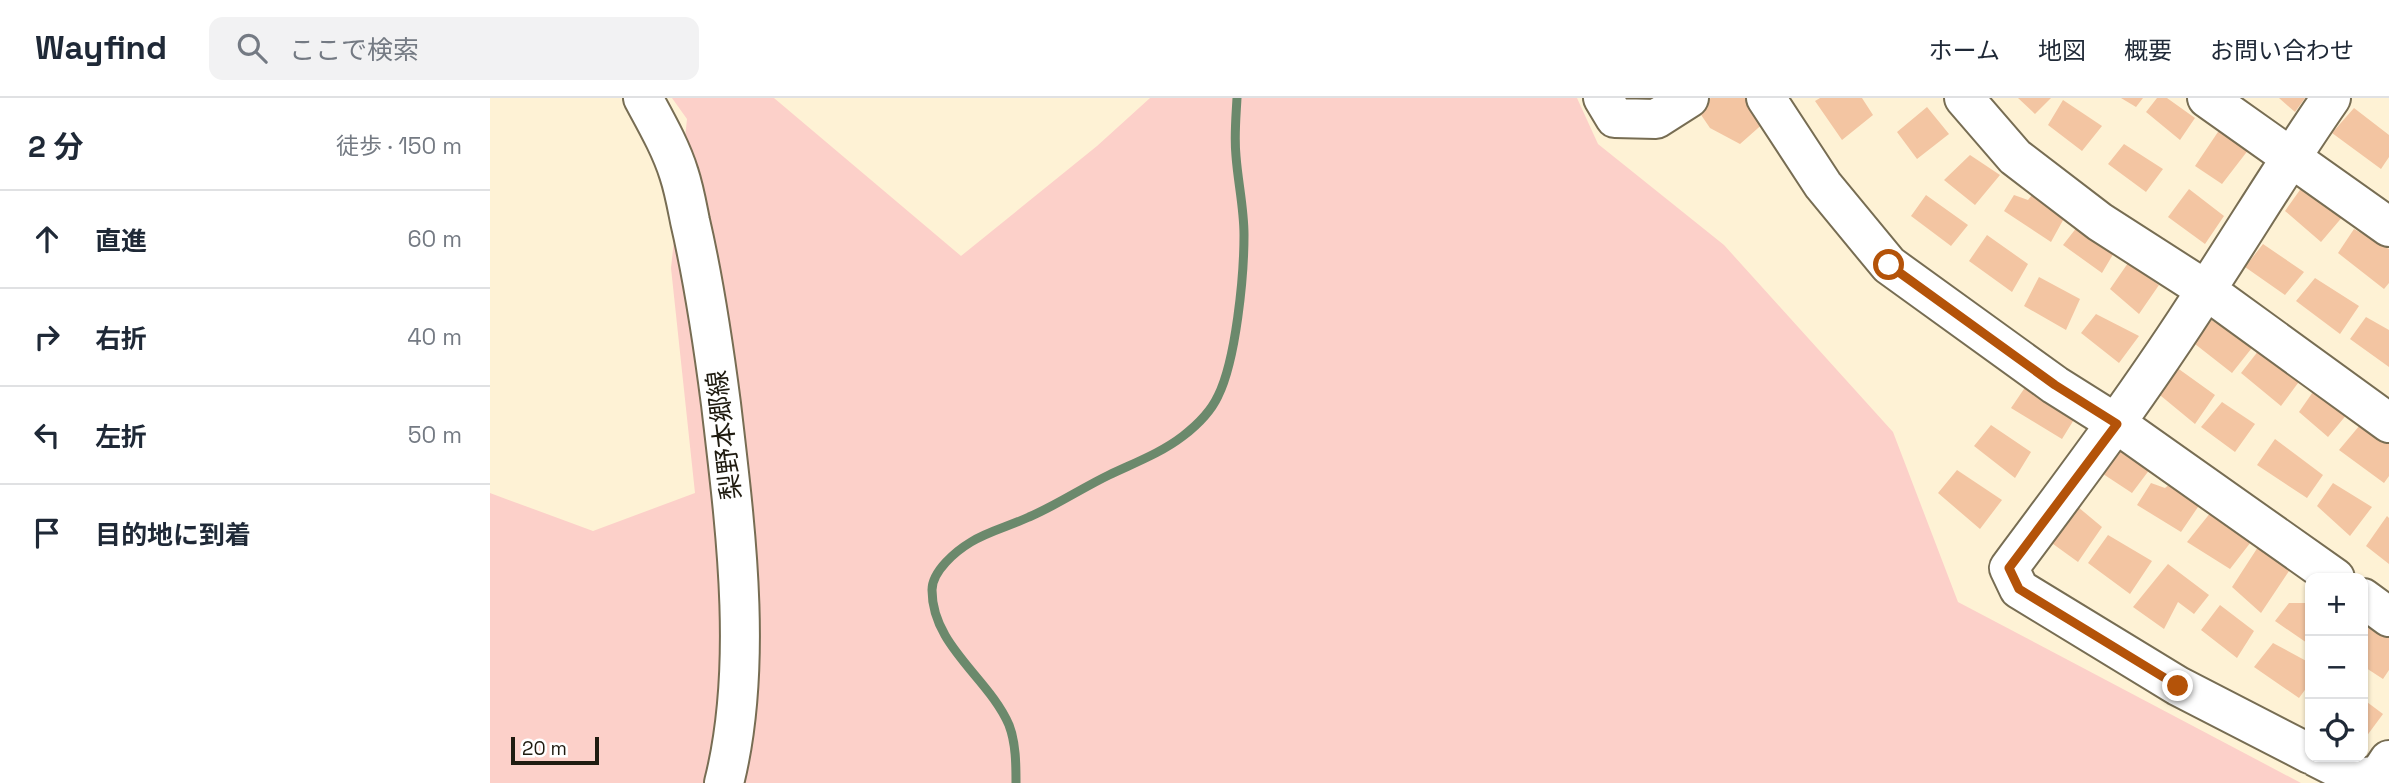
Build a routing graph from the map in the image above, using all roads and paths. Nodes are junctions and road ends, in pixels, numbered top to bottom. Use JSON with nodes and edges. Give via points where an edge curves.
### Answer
{"nodes":[{"id":1,"x":643,"y":98,"type":"edge"},
{"id":2,"x":1603,"y":98,"type":"edge"},
{"id":3,"x":1689,"y":98,"type":"edge"},
{"id":4,"x":1766,"y":98,"type":"edge"},
{"id":5,"x":1964,"y":98,"type":"edge"},
{"id":6,"x":2207,"y":98,"type":"edge"},
{"id":7,"x":2331,"y":98,"type":"edge"},
{"id":8,"x":2290,"y":156,"type":"junction"},
{"id":9,"x":2389,"y":227,"type":"edge"},
{"id":10,"x":2206,"y":290,"type":"junction"},
{"id":11,"x":2389,"y":422,"type":"edge"},
{"id":12,"x":2117,"y":424,"type":"junction"},
{"id":13,"x":2328,"y":573,"type":"edge"},
{"id":14,"x":2368,"y":602,"type":"edge"},
{"id":15,"x":2389,"y":617,"type":"edge"},
{"id":16,"x":2305,"y":751,"type":"edge"},
{"id":17,"x":2389,"y":760,"type":"edge"},
{"id":18,"x":2326,"y":762,"type":"edge"},
{"id":19,"x":724,"y":783,"type":"edge"}],
"edges":[{"from":1,"to":19,"type":"street","name":"梨野本郷線","via":[[679,173],[694,234],[728,463],[739,570],[739,647],[736,722]]},
{"from":2,"to":3,"type":"street","via":[[1615,118],[1656,118]]},
{"from":4,"to":12,"type":"street","via":[[1823,185],[1889,265]]},
{"from":5,"to":10,"type":"street","via":[[2015,158],[2100,222]]},
{"from":6,"to":8,"type":"street"},
{"from":7,"to":8,"type":"street"},
{"from":8,"to":9,"type":"street"},
{"from":8,"to":10,"type":"street"},
{"from":10,"to":11,"type":"street"},
{"from":10,"to":12,"type":"street"},
{"from":12,"to":13,"type":"street"},
{"from":12,"to":16,"type":"street","via":[[2009,568],[2019,589],[2178,686]]},
{"from":14,"to":15,"type":"street"},
{"from":17,"to":18,"type":"street","via":[[2379,775],[2357,778]]}]}
